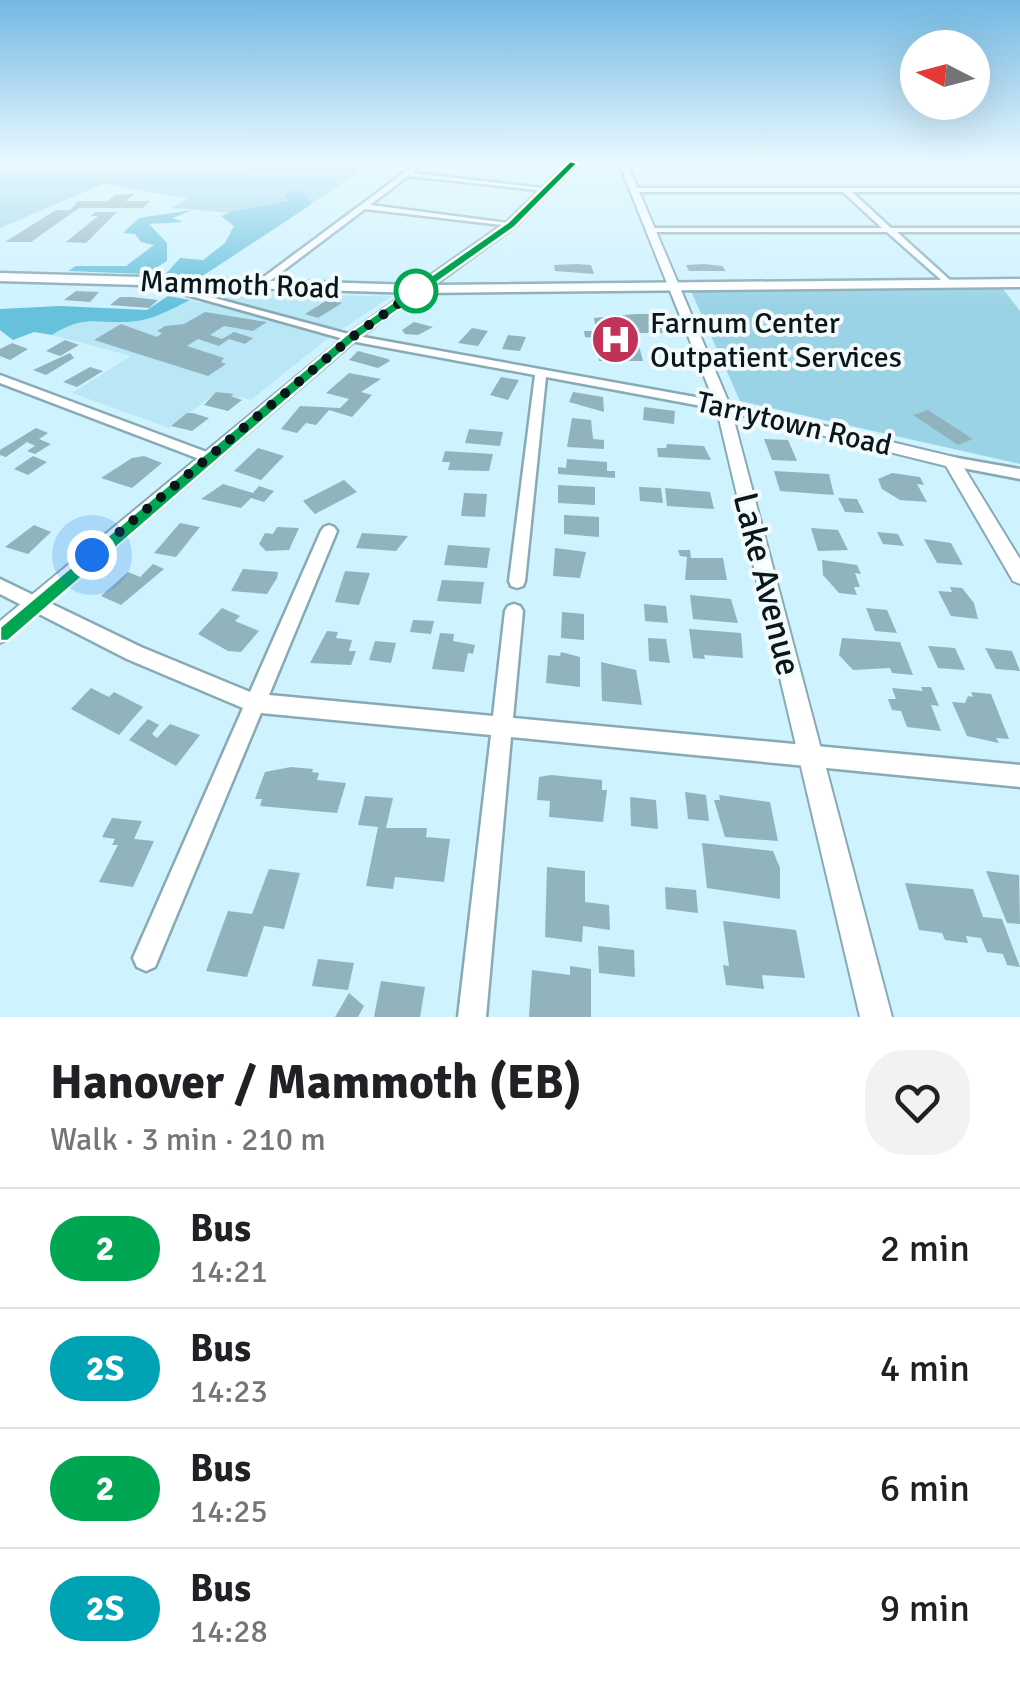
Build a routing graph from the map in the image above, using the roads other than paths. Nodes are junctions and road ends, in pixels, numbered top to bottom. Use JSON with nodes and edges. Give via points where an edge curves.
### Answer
{"nodes":[{"id":1,"x":357,"y":210,"type":"edge"},
{"id":2,"x":400,"y":210,"type":"edge"},
{"id":3,"x":525,"y":210,"type":"edge"},
{"id":4,"x":644,"y":210,"type":"edge"},
{"id":5,"x":868,"y":210,"type":"edge"},
{"id":6,"x":512,"y":224,"type":"junction"},
{"id":7,"x":652,"y":230,"type":"junction"},
{"id":8,"x":889,"y":230,"type":"junction"},
{"id":9,"x":1020,"y":230,"type":"edge"},
{"id":10,"x":0,"y":277,"type":"edge"},
{"id":11,"x":948,"y":283,"type":"junction"},
{"id":12,"x":1020,"y":283,"type":"edge"},
{"id":13,"x":158,"y":284,"type":"junction"},
{"id":14,"x":674,"y":285,"type":"junction"},
{"id":15,"x":256,"y":287,"type":"junction"},
{"id":16,"x":419,"y":289,"type":"junction"},
{"id":17,"x":351,"y":338,"type":"junction"},
{"id":18,"x":541,"y":371,"type":"junction"},
{"id":19,"x":0,"y":379,"type":"edge"},
{"id":20,"x":723,"y":406,"type":"junction"},
{"id":21,"x":207,"y":457,"type":"junction"},
{"id":22,"x":952,"y":462,"type":"junction"},
{"id":23,"x":1020,"y":474,"type":"edge"},
{"id":24,"x":329,"y":531,"type":"dead end"},
{"id":25,"x":1020,"y":576,"type":"edge"},
{"id":26,"x":517,"y":581,"type":"dead end"},
{"id":27,"x":0,"y":586,"type":"edge"},
{"id":28,"x":34,"y":604,"type":"junction"},
{"id":29,"x":514,"y":611,"type":"dead end"},
{"id":30,"x":0,"y":634,"type":"edge"},
{"id":31,"x":255,"y":703,"type":"junction"},
{"id":32,"x":504,"y":727,"type":"junction"},
{"id":33,"x":809,"y":757,"type":"junction"},
{"id":34,"x":1020,"y":776,"type":"edge"},
{"id":35,"x":146,"y":958,"type":"dead end"},
{"id":36,"x":472,"y":1017,"type":"edge"},
{"id":37,"x":876,"y":1017,"type":"edge"}],
"edges":[{"from":1,"to":15,"type":"street"},
{"from":2,"to":6,"type":"street"},
{"from":3,"to":6,"type":"main road"},
{"from":4,"to":7,"type":"street","name":"Lake Avenue"},
{"from":5,"to":8,"type":"street"},
{"from":6,"to":16,"type":"main road"},
{"from":7,"to":8,"type":"street"},
{"from":7,"to":14,"type":"street","name":"Lake Avenue"},
{"from":8,"to":9,"type":"street"},
{"from":8,"to":11,"type":"street"},
{"from":10,"to":13,"type":"main road","name":"Mammoth Road"},
{"from":11,"to":12,"type":"main road","name":"Mammoth Road"},
{"from":11,"to":14,"type":"main road","name":"Mammoth Road"},
{"from":13,"to":15,"type":"main road","name":"Mammoth Road"},
{"from":13,"to":17,"type":"street","name":"Tarrytown Road"},
{"from":14,"to":16,"type":"main road","name":"Mammoth Road"},
{"from":14,"to":20,"type":"street","name":"Lake Avenue"},
{"from":15,"to":16,"type":"main road","name":"Mammoth Road"},
{"from":16,"to":17,"type":"street"},
{"from":17,"to":18,"type":"street","name":"Tarrytown Road"},
{"from":17,"to":21,"type":"street"},
{"from":18,"to":20,"type":"street","name":"Tarrytown Road"},
{"from":18,"to":26,"type":"street"},
{"from":19,"to":21,"type":"street"},
{"from":20,"to":22,"type":"street","name":"Tarrytown Road"},
{"from":20,"to":33,"type":"street","name":"Lake Avenue"},
{"from":21,"to":28,"type":"street"},
{"from":22,"to":23,"type":"street","name":"Tarrytown Road"},
{"from":22,"to":25,"type":"street"},
{"from":24,"to":31,"type":"street"},
{"from":27,"to":28,"type":"street"},
{"from":28,"to":30,"type":"street"},
{"from":28,"to":31,"type":"street"},
{"from":29,"to":32,"type":"street"},
{"from":31,"to":32,"type":"street"},
{"from":31,"to":35,"type":"street"},
{"from":32,"to":33,"type":"street"},
{"from":32,"to":36,"type":"street"},
{"from":33,"to":34,"type":"street"},
{"from":33,"to":37,"type":"street","name":"Lake Avenue"}]}
